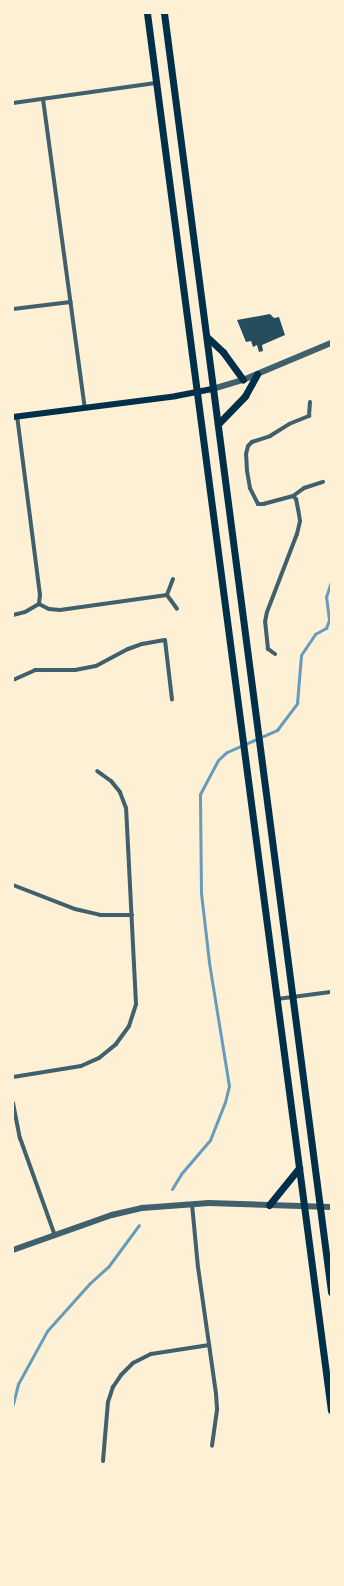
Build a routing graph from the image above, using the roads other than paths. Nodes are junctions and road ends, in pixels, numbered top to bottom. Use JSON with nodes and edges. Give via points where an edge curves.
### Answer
{"nodes":[{"id":1,"x":147,"y":13,"type":"edge"},
{"id":2,"x":164,"y":13,"type":"edge"},
{"id":3,"x":156,"y":83,"type":"junction"},
{"id":4,"x":43,"y":99,"type":"junction"},
{"id":5,"x":13,"y":103,"type":"edge"},
{"id":6,"x":70,"y":302,"type":"junction"},
{"id":7,"x":13,"y":309,"type":"edge"},
{"id":8,"x":206,"y":337,"type":"junction"},
{"id":9,"x":331,"y":343,"type":"edge"},
{"id":10,"x":257,"y":374,"type":"junction"},
{"id":11,"x":243,"y":380,"type":"junction"},
{"id":12,"x":213,"y":389,"type":"junction"},
{"id":13,"x":197,"y":392,"type":"junction"},
{"id":14,"x":310,"y":402,"type":"dead end"},
{"id":15,"x":85,"y":408,"type":"junction"},
{"id":16,"x":15,"y":417,"type":"edge"},
{"id":17,"x":218,"y":424,"type":"junction"},
{"id":18,"x":323,"y":482,"type":"dead end"},
{"id":19,"x":293,"y":496,"type":"junction"},
{"id":20,"x":173,"y":579,"type":"dead end"},
{"id":21,"x":167,"y":595,"type":"junction"},
{"id":22,"x":39,"y":604,"type":"junction"},
{"id":23,"x":177,"y":609,"type":"dead end"},
{"id":24,"x":13,"y":616,"type":"edge"},
{"id":25,"x":275,"y":654,"type":"dead end"},
{"id":26,"x":13,"y":680,"type":"edge"},
{"id":27,"x":172,"y":700,"type":"dead end"},
{"id":28,"x":97,"y":771,"type":"dead end"},
{"id":29,"x":13,"y":885,"type":"edge"},
{"id":30,"x":132,"y":915,"type":"junction"},
{"id":31,"x":331,"y":992,"type":"edge"},
{"id":32,"x":293,"y":997,"type":"junction"},
{"id":33,"x":277,"y":999,"type":"junction"},
{"id":34,"x":13,"y":1077,"type":"edge"},
{"id":35,"x":13,"y":1103,"type":"edge"},
{"id":36,"x":299,"y":1168,"type":"junction"},
{"id":37,"x":192,"y":1204,"type":"junction"},
{"id":38,"x":269,"y":1205,"type":"junction"},
{"id":39,"x":304,"y":1206,"type":"junction"},
{"id":40,"x":320,"y":1207,"type":"junction"},
{"id":41,"x":331,"y":1207,"type":"edge"},
{"id":42,"x":55,"y":1236,"type":"junction"},
{"id":43,"x":13,"y":1250,"type":"edge"},
{"id":44,"x":331,"y":1292,"type":"edge"},
{"id":45,"x":209,"y":1345,"type":"junction"},
{"id":46,"x":331,"y":1410,"type":"edge"},
{"id":47,"x":212,"y":1446,"type":"dead end"},
{"id":48,"x":103,"y":1460,"type":"dead end"}],
"edges":[{"from":1,"to":3,"type":"main road"},
{"from":2,"to":8,"type":"main road"},
{"from":3,"to":4,"type":"street"},
{"from":3,"to":13,"type":"main road"},
{"from":4,"to":5,"type":"street"},
{"from":4,"to":6,"type":"street"},
{"from":6,"to":7,"type":"street"},
{"from":6,"to":15,"type":"street"},
{"from":8,"to":11,"type":"main road","via":[[223,352]]},
{"from":8,"to":12,"type":"main road"},
{"from":9,"to":10,"type":"street"},
{"from":10,"to":11,"type":"street"},
{"from":10,"to":17,"type":"main road","via":[[245,396]]},
{"from":11,"to":12,"type":"street"},
{"from":12,"to":13,"type":"main road"},
{"from":12,"to":17,"type":"main road"},
{"from":13,"to":15,"type":"main road"},
{"from":13,"to":33,"type":"main road"},
{"from":14,"to":19,"type":"street","via":[[309,416],[270,436],[252,442],[246,454],[250,488],[258,504]]},
{"from":15,"to":16,"type":"main road"},
{"from":16,"to":22,"type":"street","via":[[40,595]]},
{"from":17,"to":32,"type":"main road"},
{"from":18,"to":19,"type":"street","via":[[304,488]]},
{"from":19,"to":25,"type":"street","via":[[296,499],[300,521],[298,534],[265,622],[268,649]]},
{"from":20,"to":21,"type":"street"},
{"from":21,"to":22,"type":"street","via":[[60,610],[49,609]]},
{"from":21,"to":23,"type":"street"},
{"from":22,"to":24,"type":"street"},
{"from":26,"to":27,"type":"street","via":[[36,670],[75,670],[96,666],[128,649],[165,640]]},
{"from":28,"to":30,"type":"street","via":[[111,781],[120,792],[126,808]]},
{"from":29,"to":30,"type":"street","via":[[75,909],[100,915]]},
{"from":30,"to":34,"type":"street","via":[[136,1004],[129,1026],[121,1038],[99,1058],[81,1066]]},
{"from":31,"to":32,"type":"street"},
{"from":32,"to":33,"type":"street"},
{"from":32,"to":40,"type":"main road"},
{"from":33,"to":36,"type":"main road"},
{"from":35,"to":42,"type":"street","via":[[20,1138]]},
{"from":36,"to":38,"type":"main road"},
{"from":36,"to":39,"type":"main road"},
{"from":37,"to":38,"type":"street"},
{"from":37,"to":42,"type":"street","via":[[128,1211]]},
{"from":37,"to":45,"type":"street"},
{"from":38,"to":39,"type":"street"},
{"from":39,"to":40,"type":"street"},
{"from":39,"to":46,"type":"main road"},
{"from":40,"to":41,"type":"street"},
{"from":40,"to":44,"type":"main road"},
{"from":42,"to":43,"type":"street"},
{"from":45,"to":47,"type":"street","via":[[217,1410]]},
{"from":45,"to":48,"type":"street","via":[[151,1354],[133,1363],[121,1375],[113,1387],[108,1402]]}]}
